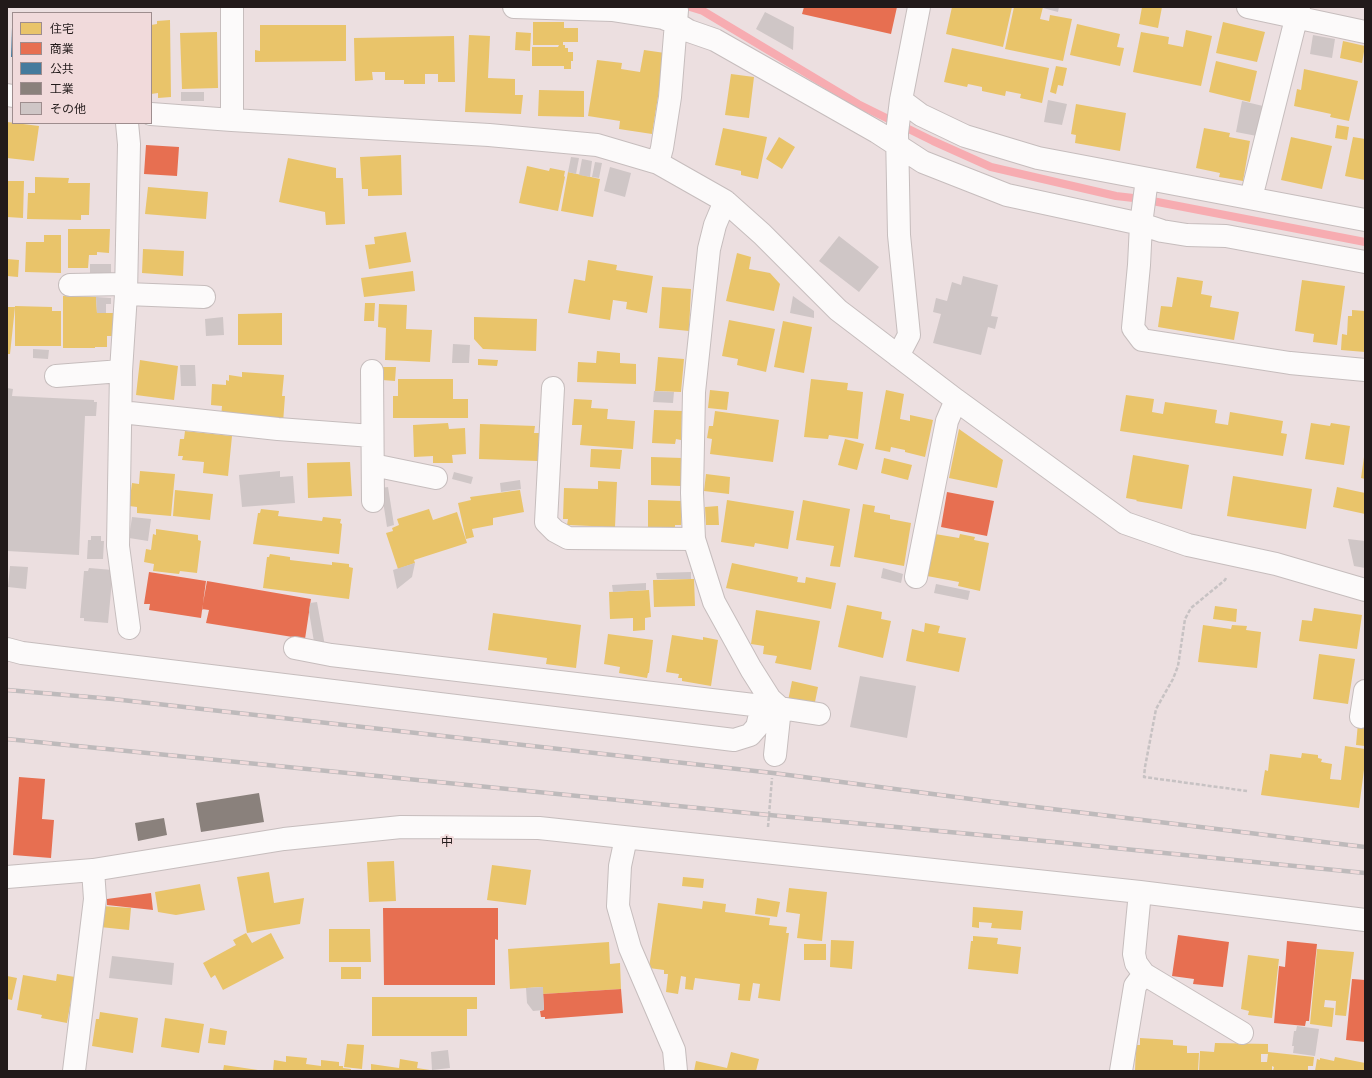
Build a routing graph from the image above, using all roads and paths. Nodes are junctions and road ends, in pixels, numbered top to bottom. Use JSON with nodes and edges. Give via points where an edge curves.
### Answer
{"nodes":[{"id":1,"x":232,"y":7,"type":"edge"},
{"id":2,"x":514,"y":7,"type":"edge"},
{"id":3,"x":919,"y":7,"type":"edge"},
{"id":4,"x":1248,"y":7,"type":"edge"},
{"id":5,"x":1298,"y":12,"type":"edge"},
{"id":6,"x":677,"y":13,"type":"edge"},
{"id":7,"x":1365,"y":32,"type":"edge"},
{"id":8,"x":152,"y":114,"type":"edge"},
{"id":9,"x":232,"y":120,"type":"junction"},
{"id":10,"x":127,"y":124,"type":"edge"},
{"id":11,"x":899,"y":125,"type":"junction"},
{"id":12,"x":658,"y":164,"type":"junction"},
{"id":13,"x":1251,"y":198,"type":"junction"},
{"id":14,"x":725,"y":201,"type":"junction"},
{"id":15,"x":1144,"y":201,"type":"junction"},
{"id":16,"x":1365,"y":220,"type":"edge"},
{"id":17,"x":1365,"y":262,"type":"edge"},
{"id":18,"x":70,"y":285,"type":"dead end"},
{"id":19,"x":126,"y":289,"type":"junction"},
{"id":20,"x":204,"y":297,"type":"dead end"},
{"id":21,"x":898,"y":356,"type":"junction"},
{"id":22,"x":1365,"y":370,"type":"edge"},
{"id":23,"x":121,"y":371,"type":"junction"},
{"id":24,"x":372,"y":371,"type":"dead end"},
{"id":25,"x":56,"y":376,"type":"dead end"},
{"id":26,"x":553,"y":388,"type":"dead end"},
{"id":27,"x":956,"y":400,"type":"junction"},
{"id":28,"x":121,"y":412,"type":"junction"},
{"id":29,"x":372,"y":436,"type":"junction"},
{"id":30,"x":373,"y":465,"type":"junction"},
{"id":31,"x":436,"y":478,"type":"dead end"},
{"id":32,"x":373,"y":501,"type":"dead end"},
{"id":33,"x":694,"y":539,"type":"junction"},
{"id":34,"x":1233,"y":554,"type":"junction"},
{"id":35,"x":916,"y":577,"type":"dead end"},
{"id":36,"x":1365,"y":590,"type":"edge"},
{"id":37,"x":129,"y":628,"type":"dead end"},
{"id":38,"x":295,"y":648,"type":"dead end"},
{"id":39,"x":7,"y":650,"type":"edge"},
{"id":40,"x":1365,"y":691,"type":"edge"},
{"id":41,"x":771,"y":704,"type":"junction"},
{"id":42,"x":819,"y":714,"type":"dead end"},
{"id":43,"x":1361,"y":717,"type":"dead end"},
{"id":44,"x":775,"y":755,"type":"joint"},
{"id":45,"x":1247,"y":791,"type":"dead end"},
{"id":46,"x":626,"y":838,"type":"junction"},
{"id":47,"x":765,"y":851,"type":"junction"},
{"id":48,"x":93,"y":870,"type":"junction"},
{"id":49,"x":7,"y":877,"type":"edge"},
{"id":50,"x":1140,"y":892,"type":"junction"},
{"id":51,"x":1365,"y":920,"type":"edge"},
{"id":52,"x":1144,"y":974,"type":"junction"},
{"id":53,"x":1242,"y":1033,"type":"dead end"},
{"id":54,"x":74,"y":1071,"type":"edge"},
{"id":55,"x":676,"y":1071,"type":"edge"},
{"id":56,"x":1121,"y":1071,"type":"edge"}],
"edges":[{"from":1,"to":9,"type":"street"},
{"from":2,"to":6,"type":"street","via":[[612,10],[663,18]]},
{"from":3,"to":11,"type":"street"},
{"from":4,"to":5,"type":"street"},
{"from":5,"to":7,"type":"street"},
{"from":5,"to":13,"type":"street"},
{"from":6,"to":11,"type":"street","via":[[689,31],[715,40],[877,132]]},
{"from":6,"to":12,"type":"street","via":[[670,98]]},
{"from":8,"to":9,"type":"street"},
{"from":9,"to":12,"type":"street","via":[[489,135],[597,145]]},
{"from":10,"to":19,"type":"street","via":[[129,144]]},
{"from":11,"to":15,"type":"street","via":[[921,115],[966,136],[1038,158]]},
{"from":11,"to":15,"type":"street","via":[[923,162],[1007,195]]},
{"from":11,"to":21,"type":"street","via":[[899,235],[909,335]]},
{"from":12,"to":14,"type":"street"},
{"from":13,"to":15,"type":"street"},
{"from":13,"to":16,"type":"street"},
{"from":14,"to":21,"type":"street","via":[[838,310]]},
{"from":14,"to":33,"type":"street","via":[[709,249],[694,392]]},
{"from":15,"to":17,"type":"street","via":[[1162,231],[1187,235],[1226,236]]},
{"from":15,"to":22,"type":"street","via":[[1133,328],[1142,340],[1290,363]]},
{"from":18,"to":19,"type":"street"},
{"from":19,"to":20,"type":"street"},
{"from":19,"to":23,"type":"street"},
{"from":21,"to":27,"type":"street"},
{"from":23,"to":25,"type":"street"},
{"from":23,"to":28,"type":"street"},
{"from":24,"to":29,"type":"street"},
{"from":26,"to":33,"type":"street","via":[[546,522],[568,538]]},
{"from":27,"to":34,"type":"street","via":[[1125,523],[1188,545]]},
{"from":27,"to":35,"type":"street","via":[[947,421]]},
{"from":28,"to":29,"type":"street"},
{"from":28,"to":37,"type":"street","via":[[118,546]]},
{"from":29,"to":30,"type":"street"},
{"from":30,"to":31,"type":"street"},
{"from":30,"to":32,"type":"street"},
{"from":33,"to":41,"type":"street","via":[[714,602]]},
{"from":34,"to":36,"type":"street"},
{"from":34,"to":45,"type":"path","via":[[1225,580],[1191,608],[1185,619],[1178,666],[1156,709],[1144,777]]},
{"from":38,"to":41,"type":"street","via":[[330,655]]},
{"from":39,"to":41,"type":"street","via":[[734,740],[750,735]]},
{"from":40,"to":43,"type":"street"},
{"from":41,"to":42,"type":"street"},
{"from":41,"to":44,"type":"street"},
{"from":44,"to":47,"type":"path"},
{"from":46,"to":47,"type":"street"},
{"from":46,"to":48,"type":"street","via":[[539,828],[400,827],[284,839]]},
{"from":46,"to":55,"type":"street","via":[[620,866],[618,906],[630,948],[674,1050]]},
{"from":47,"to":50,"type":"street"},
{"from":48,"to":49,"type":"street"},
{"from":48,"to":54,"type":"street","via":[[95,899]]},
{"from":50,"to":51,"type":"street"},
{"from":50,"to":52,"type":"street","via":[[1134,954],[1136,963]]},
{"from":52,"to":53,"type":"street"},
{"from":52,"to":56,"type":"street","via":[[1135,986]]}]}
